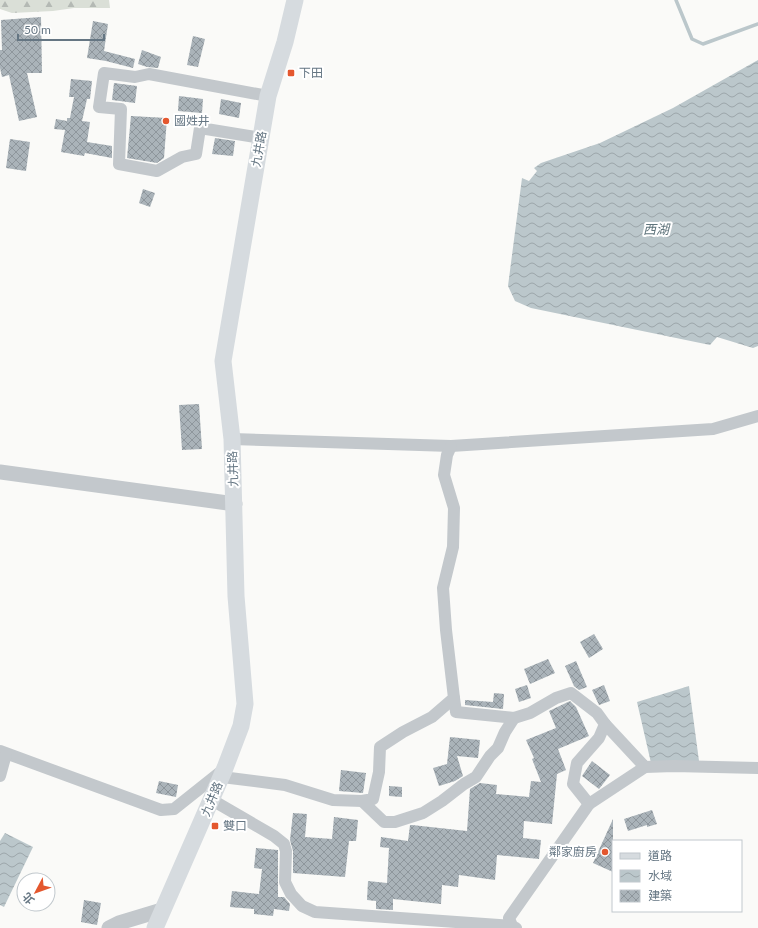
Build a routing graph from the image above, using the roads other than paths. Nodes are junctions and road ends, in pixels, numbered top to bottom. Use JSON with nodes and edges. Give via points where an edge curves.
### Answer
{"nodes":[{"id":1,"x":295,"y":0,"type":"edge"},
{"id":2,"x":268,"y":96,"type":"junction"},
{"id":3,"x":261,"y":138,"type":"junction"},
{"id":4,"x":758,"y":416,"type":"edge"},
{"id":5,"x":232,"y":439,"type":"junction"},
{"id":6,"x":451,"y":446,"type":"junction"},
{"id":7,"x":0,"y":472,"type":"edge"},
{"id":8,"x":235,"y":504,"type":"junction"},
{"id":9,"x":454,"y":698,"type":"junction"},
{"id":10,"x":514,"y":718,"type":"junction"},
{"id":11,"x":605,"y":724,"type":"junction"},
{"id":12,"x":3,"y":753,"type":"edge"},
{"id":13,"x":645,"y":767,"type":"junction"},
{"id":14,"x":758,"y":768,"type":"edge"},
{"id":15,"x":224,"y":772,"type":"junction"},
{"id":16,"x":0,"y":776,"type":"edge"},
{"id":17,"x":212,"y":800,"type":"junction"},
{"id":18,"x":362,"y":801,"type":"junction"},
{"id":19,"x":589,"y":804,"type":"junction"},
{"id":20,"x":162,"y":910,"type":"junction"},
{"id":21,"x":514,"y":927,"type":"edge"},
{"id":22,"x":109,"y":928,"type":"edge"},
{"id":23,"x":155,"y":928,"type":"edge"}],
"edges":[{"from":1,"to":2,"type":"main road","name":"九井路"},
{"from":2,"to":3,"type":"main road","name":"九井路"},
{"from":2,"to":3,"type":"street","via":[[150,74],[135,77],[104,73],[99,107],[121,109],[119,164],[157,171],[182,157],[196,154],[200,128]]},
{"from":3,"to":5,"type":"main road","name":"九井路","via":[[223,361]]},
{"from":4,"to":6,"type":"street","via":[[713,429]]},
{"from":5,"to":6,"type":"street"},
{"from":5,"to":8,"type":"main road","name":"九井路"},
{"from":6,"to":9,"type":"street","via":[[444,475],[454,508],[453,547],[443,588]]},
{"from":7,"to":8,"type":"street"},
{"from":8,"to":15,"type":"main road","name":"九井路","via":[[236,596],[245,704],[241,726]]},
{"from":9,"to":10,"type":"street","via":[[456,712]]},
{"from":9,"to":18,"type":"street","via":[[432,717],[380,747],[379,772],[373,799]]},
{"from":10,"to":11,"type":"street","via":[[571,693],[597,712]]},
{"from":10,"to":18,"type":"street","via":[[498,748],[476,777],[423,813],[395,822],[384,822]]},
{"from":11,"to":13,"type":"street"},
{"from":11,"to":19,"type":"street","via":[[599,738],[576,763],[573,784]]},
{"from":12,"to":15,"type":"street","via":[[161,810],[174,809]]},
{"from":12,"to":16,"type":"street"},
{"from":13,"to":14,"type":"street"},
{"from":13,"to":19,"type":"street"},
{"from":15,"to":17,"type":"main road","name":"九井路"},
{"from":15,"to":18,"type":"street","via":[[285,785],[333,800]]},
{"from":17,"to":20,"type":"main road","name":"九井路"},
{"from":17,"to":21,"type":"street","via":[[284,844],[285,882],[290,894],[302,906],[315,912]]},
{"from":19,"to":21,"type":"street","via":[[509,918]]},
{"from":20,"to":22,"type":"street"},
{"from":20,"to":23,"type":"main road","name":"九井路"}]}
